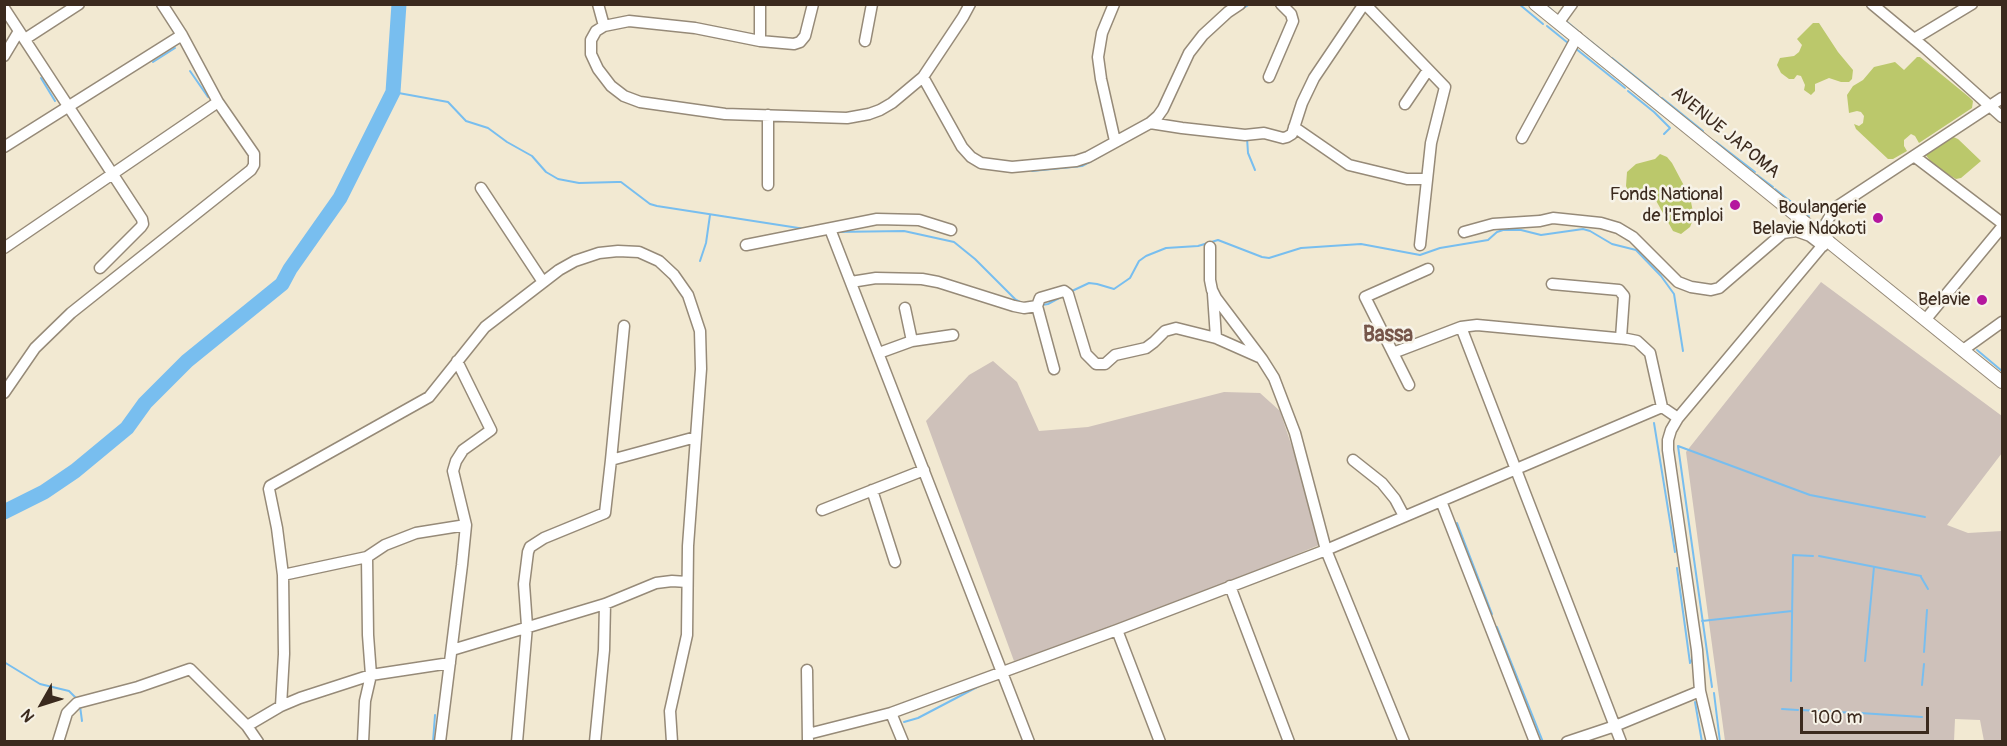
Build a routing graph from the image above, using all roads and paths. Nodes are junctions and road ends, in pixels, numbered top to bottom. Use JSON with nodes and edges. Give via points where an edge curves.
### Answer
{"nodes":[{"id":1,"x":79,"y":4,"type":"edge"},
{"id":2,"x":162,"y":4,"type":"edge"},
{"id":3,"x":598,"y":4,"type":"edge"},
{"id":4,"x":760,"y":4,"type":"edge"},
{"id":5,"x":813,"y":4,"type":"edge"},
{"id":6,"x":872,"y":4,"type":"edge"},
{"id":7,"x":970,"y":4,"type":"edge"},
{"id":8,"x":1114,"y":4,"type":"edge"},
{"id":9,"x":1240,"y":4,"type":"edge"},
{"id":10,"x":1281,"y":4,"type":"edge"},
{"id":11,"x":1364,"y":4,"type":"edge"},
{"id":12,"x":1536,"y":4,"type":"edge"},
{"id":13,"x":1572,"y":4,"type":"edge"},
{"id":14,"x":1872,"y":4,"type":"edge"},
{"id":15,"x":1972,"y":4,"type":"edge"},
{"id":16,"x":4,"y":8,"type":"edge"},
{"id":17,"x":1224,"y":8,"type":"edge"},
{"id":18,"x":1559,"y":22,"type":"junction"},
{"id":19,"x":604,"y":26,"type":"junction"},
{"id":20,"x":22,"y":35,"type":"junction"},
{"id":21,"x":182,"y":35,"type":"junction"},
{"id":22,"x":1577,"y":37,"type":"junction"},
{"id":23,"x":1914,"y":39,"type":"junction"},
{"id":24,"x":760,"y":41,"type":"junction"},
{"id":25,"x":865,"y":41,"type":"dead end"},
{"id":26,"x":4,"y":56,"type":"edge"},
{"id":27,"x":1428,"y":70,"type":"junction"},
{"id":28,"x":1269,"y":76,"type":"dead end"},
{"id":29,"x":923,"y":77,"type":"junction"},
{"id":30,"x":2002,"y":98,"type":"edge"},
{"id":31,"x":218,"y":102,"type":"junction"},
{"id":32,"x":1405,"y":104,"type":"dead end"},
{"id":33,"x":68,"y":106,"type":"junction"},
{"id":34,"x":1989,"y":106,"type":"junction"},
{"id":35,"x":768,"y":116,"type":"junction"},
{"id":36,"x":2002,"y":117,"type":"edge"},
{"id":37,"x":1150,"y":123,"type":"junction"},
{"id":38,"x":1294,"y":127,"type":"junction"},
{"id":39,"x":1522,"y":138,"type":"dead end"},
{"id":40,"x":1114,"y":141,"type":"junction"},
{"id":41,"x":4,"y":147,"type":"edge"},
{"id":42,"x":1914,"y":156,"type":"junction"},
{"id":43,"x":112,"y":173,"type":"junction"},
{"id":44,"x":1426,"y":179,"type":"junction"},
{"id":45,"x":768,"y":185,"type":"dead end"},
{"id":46,"x":481,"y":188,"type":"dead end"},
{"id":47,"x":2002,"y":225,"type":"edge"},
{"id":48,"x":830,"y":230,"type":"junction"},
{"id":49,"x":951,"y":230,"type":"dead end"},
{"id":50,"x":1464,"y":232,"type":"dead end"},
{"id":51,"x":1824,"y":239,"type":"junction"},
{"id":52,"x":746,"y":245,"type":"dead end"},
{"id":53,"x":1420,"y":245,"type":"dead end"},
{"id":54,"x":1210,"y":247,"type":"dead end"},
{"id":55,"x":4,"y":248,"type":"edge"},
{"id":56,"x":100,"y":268,"type":"dead end"},
{"id":57,"x":1428,"y":269,"type":"dead end"},
{"id":58,"x":1210,"y":280,"type":"junction"},
{"id":59,"x":543,"y":282,"type":"junction"},
{"id":60,"x":851,"y":282,"type":"junction"},
{"id":61,"x":1552,"y":284,"type":"dead end"},
{"id":62,"x":1036,"y":306,"type":"junction"},
{"id":63,"x":905,"y":308,"type":"dead end"},
{"id":64,"x":1926,"y":319,"type":"junction"},
{"id":65,"x":2002,"y":322,"type":"edge"},
{"id":66,"x":624,"y":326,"type":"dead end"},
{"id":67,"x":1461,"y":327,"type":"junction"},
{"id":68,"x":953,"y":335,"type":"dead end"},
{"id":69,"x":1216,"y":338,"type":"junction"},
{"id":70,"x":1621,"y":338,"type":"junction"},
{"id":71,"x":912,"y":341,"type":"junction"},
{"id":72,"x":1963,"y":350,"type":"junction"},
{"id":73,"x":879,"y":353,"type":"junction"},
{"id":74,"x":1392,"y":353,"type":"junction"},
{"id":75,"x":1262,"y":359,"type":"junction"},
{"id":76,"x":457,"y":362,"type":"junction"},
{"id":77,"x":1054,"y":369,"type":"dead end"},
{"id":78,"x":2002,"y":382,"type":"edge"},
{"id":79,"x":1409,"y":385,"type":"dead end"},
{"id":80,"x":4,"y":393,"type":"edge"},
{"id":81,"x":1662,"y":406,"type":"junction"},
{"id":82,"x":1678,"y":418,"type":"junction"},
{"id":83,"x":696,"y":437,"type":"junction"},
{"id":84,"x":611,"y":460,"type":"junction"},
{"id":85,"x":1353,"y":460,"type":"dead end"},
{"id":86,"x":1517,"y":468,"type":"junction"},
{"id":87,"x":924,"y":470,"type":"junction"},
{"id":88,"x":872,"y":490,"type":"junction"},
{"id":89,"x":1441,"y":501,"type":"junction"},
{"id":90,"x":822,"y":510,"type":"dead end"},
{"id":91,"x":1404,"y":516,"type":"junction"},
{"id":92,"x":466,"y":525,"type":"junction"},
{"id":93,"x":1326,"y":550,"type":"junction"},
{"id":94,"x":367,"y":557,"type":"junction"},
{"id":95,"x":895,"y":562,"type":"dead end"},
{"id":96,"x":283,"y":575,"type":"junction"},
{"id":97,"x":687,"y":582,"type":"junction"},
{"id":98,"x":1230,"y":586,"type":"junction"},
{"id":99,"x":605,"y":604,"type":"junction"},
{"id":100,"x":527,"y":626,"type":"junction"},
{"id":101,"x":1118,"y":630,"type":"junction"},
{"id":102,"x":452,"y":650,"type":"junction"},
{"id":103,"x":450,"y":663,"type":"junction"},
{"id":104,"x":807,"y":669,"type":"dead end"},
{"id":105,"x":1003,"y":672,"type":"junction"},
{"id":106,"x":371,"y":675,"type":"junction"},
{"id":107,"x":1700,"y":691,"type":"junction"},
{"id":108,"x":281,"y":706,"type":"junction"},
{"id":109,"x":891,"y":713,"type":"junction"},
{"id":110,"x":247,"y":726,"type":"junction"},
{"id":111,"x":1615,"y":726,"type":"junction"},
{"id":112,"x":808,"y":738,"type":"edge"},
{"id":113,"x":58,"y":741,"type":"edge"},
{"id":114,"x":258,"y":741,"type":"edge"},
{"id":115,"x":363,"y":741,"type":"edge"},
{"id":116,"x":440,"y":741,"type":"edge"},
{"id":117,"x":517,"y":741,"type":"edge"},
{"id":118,"x":595,"y":741,"type":"edge"},
{"id":119,"x":672,"y":741,"type":"edge"},
{"id":120,"x":903,"y":741,"type":"edge"},
{"id":121,"x":1029,"y":741,"type":"edge"},
{"id":122,"x":1160,"y":741,"type":"edge"},
{"id":123,"x":1288,"y":741,"type":"edge"},
{"id":124,"x":1404,"y":741,"type":"edge"},
{"id":125,"x":1536,"y":741,"type":"edge"},
{"id":126,"x":1567,"y":741,"type":"edge"},
{"id":127,"x":1621,"y":741,"type":"edge"},
{"id":128,"x":1712,"y":741,"type":"edge"}],
"edges":[{"from":1,"to":20,"type":"street"},
{"from":2,"to":21,"type":"street"},
{"from":3,"to":19,"type":"street"},
{"from":4,"to":24,"type":"street"},
{"from":5,"to":24,"type":"street","via":[[800,42]]},
{"from":6,"to":25,"type":"street"},
{"from":7,"to":29,"type":"street"},
{"from":8,"to":40,"type":"street","via":[[1102,33],[1098,57]]},
{"from":9,"to":17,"type":"street"},
{"from":10,"to":28,"type":"street","via":[[1293,21]]},
{"from":11,"to":27,"type":"street"},
{"from":11,"to":38,"type":"street","via":[[1314,78]]},
{"from":12,"to":18,"type":"main road","name":"AVENUE JAPOMA"},
{"from":13,"to":18,"type":"street"},
{"from":14,"to":23,"type":"street"},
{"from":15,"to":23,"type":"street"},
{"from":16,"to":20,"type":"street"},
{"from":17,"to":37,"type":"street","via":[[1189,53],[1163,109]]},
{"from":18,"to":22,"type":"main road","name":"AVENUE JAPOMA"},
{"from":19,"to":24,"type":"street","via":[[642,21]]},
{"from":19,"to":35,"type":"street","via":[[591,40],[591,54],[611,86],[624,96],[640,102],[725,114]]},
{"from":20,"to":26,"type":"street"},
{"from":20,"to":33,"type":"street"},
{"from":21,"to":31,"type":"street"},
{"from":21,"to":33,"type":"street"},
{"from":22,"to":39,"type":"street"},
{"from":22,"to":51,"type":"main road","name":"AVENUE JAPOMA"},
{"from":23,"to":34,"type":"street"},
{"from":27,"to":32,"type":"street"},
{"from":27,"to":44,"type":"street","via":[[1445,89],[1435,121]]},
{"from":29,"to":35,"type":"street","via":[[892,103],[869,114],[847,118]]},
{"from":29,"to":40,"type":"street","via":[[962,147],[981,163],[1012,167],[1069,162],[1088,157]]},
{"from":30,"to":34,"type":"street"},
{"from":31,"to":43,"type":"street"},
{"from":31,"to":80,"type":"street","via":[[254,154],[251,170],[71,313],[35,348]]},
{"from":33,"to":41,"type":"street"},
{"from":33,"to":43,"type":"street"},
{"from":34,"to":36,"type":"street"},
{"from":34,"to":42,"type":"street"},
{"from":35,"to":45,"type":"street"},
{"from":37,"to":38,"type":"street","via":[[1283,138],[1292,134]]},
{"from":37,"to":40,"type":"street"},
{"from":38,"to":44,"type":"street","via":[[1349,165],[1407,179]]},
{"from":42,"to":47,"type":"street"},
{"from":42,"to":51,"type":"street","via":[[1835,208]]},
{"from":43,"to":55,"type":"street"},
{"from":43,"to":56,"type":"street","via":[[143,224]]},
{"from":44,"to":53,"type":"street"},
{"from":46,"to":59,"type":"street"},
{"from":47,"to":64,"type":"street"},
{"from":48,"to":49,"type":"street","via":[[877,219],[919,220]]},
{"from":48,"to":52,"type":"street"},
{"from":48,"to":60,"type":"street"},
{"from":50,"to":51,"type":"street","via":[[1493,224],[1553,218],[1601,223],[1633,237],[1678,282],[1711,290],[1719,288],[1783,234],[1796,231]]},
{"from":51,"to":64,"type":"main road","name":"AVENUE JAPOMA"},
{"from":51,"to":82,"type":"street"},
{"from":54,"to":58,"type":"street"},
{"from":57,"to":74,"type":"street","via":[[1365,297]]},
{"from":58,"to":69,"type":"street"},
{"from":58,"to":75,"type":"street","via":[[1216,298]]},
{"from":59,"to":76,"type":"street","via":[[485,327]]},
{"from":59,"to":83,"type":"street","via":[[575,261],[618,251],[639,252],[659,261],[674,275],[688,296],[700,331]]},
{"from":60,"to":62,"type":"street","via":[[922,279],[1014,306]]},
{"from":60,"to":73,"type":"street"},
{"from":61,"to":70,"type":"street","via":[[1619,290],[1624,296]]},
{"from":62,"to":69,"type":"street","via":[[1040,298],[1066,292],[1086,354],[1096,364],[1150,346],[1170,328]]},
{"from":62,"to":77,"type":"street"},
{"from":63,"to":71,"type":"street"},
{"from":64,"to":72,"type":"main road","name":"AVENUE JAPOMA"},
{"from":65,"to":72,"type":"street"},
{"from":66,"to":84,"type":"street"},
{"from":67,"to":70,"type":"street","via":[[1491,325]]},
{"from":67,"to":74,"type":"street"},
{"from":67,"to":86,"type":"street"},
{"from":68,"to":71,"type":"street"},
{"from":69,"to":75,"type":"street"},
{"from":70,"to":81,"type":"street","via":[[1637,341],[1650,353]]},
{"from":71,"to":73,"type":"street"},
{"from":72,"to":78,"type":"main road","name":"AVENUE JAPOMA"},
{"from":73,"to":87,"type":"street"},
{"from":74,"to":79,"type":"street"},
{"from":75,"to":93,"type":"street","via":[[1274,378],[1295,433]]},
{"from":76,"to":92,"type":"street","via":[[491,430],[471,442],[453,471]]},
{"from":76,"to":96,"type":"street","via":[[421,403],[270,486]]},
{"from":81,"to":82,"type":"street"},
{"from":81,"to":86,"type":"street"},
{"from":82,"to":107,"type":"street","via":[[1671,430],[1668,450]]},
{"from":83,"to":84,"type":"street"},
{"from":83,"to":97,"type":"street"},
{"from":84,"to":100,"type":"street","via":[[605,513],[530,547],[524,584]]},
{"from":85,"to":91,"type":"street","via":[[1382,483]]},
{"from":86,"to":89,"type":"street"},
{"from":86,"to":111,"type":"street"},
{"from":87,"to":88,"type":"street"},
{"from":87,"to":105,"type":"street"},
{"from":88,"to":90,"type":"street"},
{"from":88,"to":95,"type":"street"},
{"from":89,"to":91,"type":"street"},
{"from":89,"to":125,"type":"street"},
{"from":91,"to":93,"type":"street"},
{"from":92,"to":94,"type":"street","via":[[416,533]]},
{"from":92,"to":102,"type":"street"},
{"from":93,"to":98,"type":"street"},
{"from":93,"to":124,"type":"street"},
{"from":94,"to":96,"type":"street"},
{"from":94,"to":106,"type":"street"},
{"from":96,"to":108,"type":"street"},
{"from":97,"to":99,"type":"street","via":[[656,583]]},
{"from":97,"to":119,"type":"street","via":[[687,635],[670,711]]},
{"from":98,"to":101,"type":"street"},
{"from":98,"to":123,"type":"street"},
{"from":99,"to":100,"type":"street"},
{"from":99,"to":118,"type":"street"},
{"from":100,"to":102,"type":"street"},
{"from":100,"to":117,"type":"street"},
{"from":101,"to":105,"type":"street"},
{"from":101,"to":122,"type":"street"},
{"from":102,"to":103,"type":"street"},
{"from":103,"to":106,"type":"street"},
{"from":103,"to":116,"type":"street"},
{"from":104,"to":112,"type":"street"},
{"from":105,"to":109,"type":"street"},
{"from":105,"to":121,"type":"street"},
{"from":106,"to":108,"type":"street"},
{"from":106,"to":115,"type":"street"},
{"from":107,"to":111,"type":"street"},
{"from":107,"to":128,"type":"street"},
{"from":108,"to":110,"type":"street"},
{"from":109,"to":112,"type":"street"},
{"from":109,"to":120,"type":"street"},
{"from":110,"to":113,"type":"street","via":[[190,669],[77,703],[68,713]]},
{"from":110,"to":114,"type":"street"},
{"from":111,"to":126,"type":"street"},
{"from":111,"to":127,"type":"street"}]}
